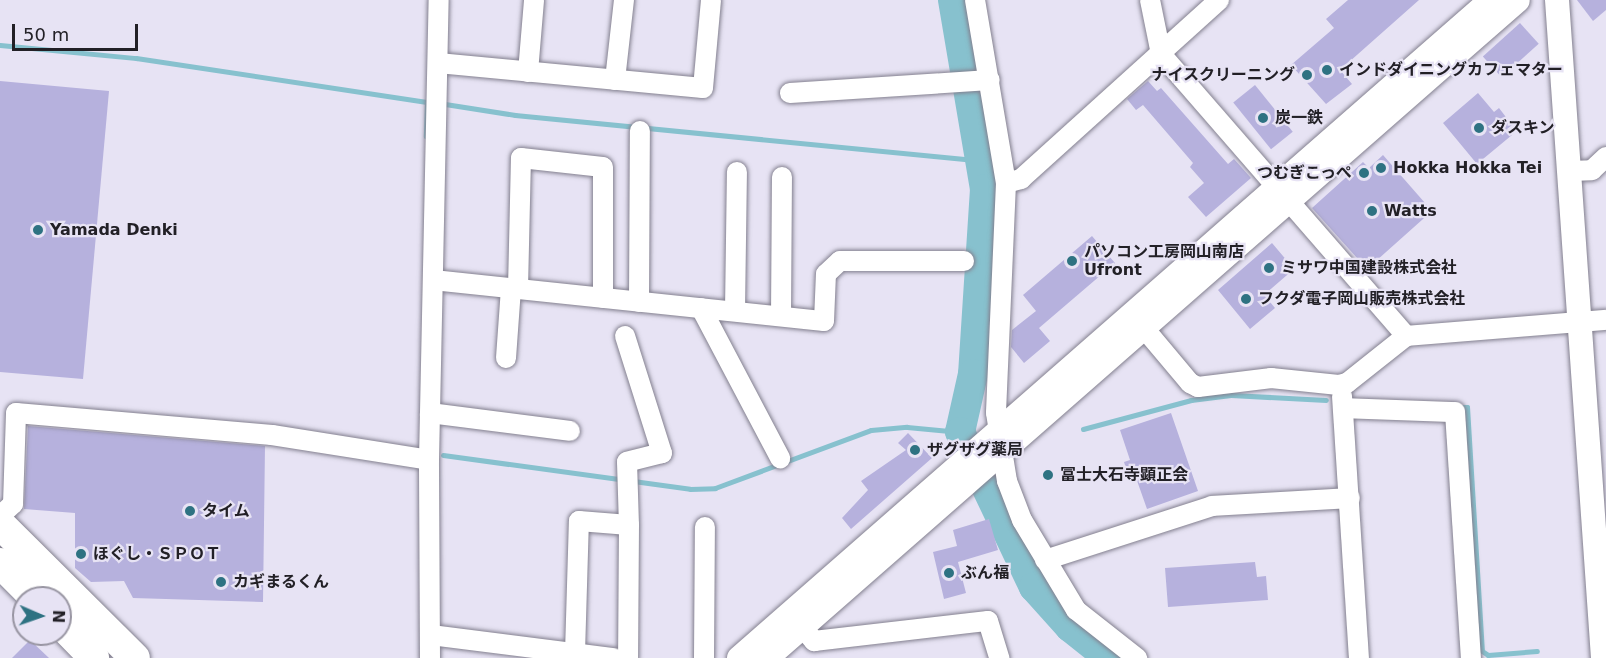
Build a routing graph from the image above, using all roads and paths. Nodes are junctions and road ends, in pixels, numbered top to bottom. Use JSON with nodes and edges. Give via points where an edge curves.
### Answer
{"nodes":[{"id":1,"x":439,"y":0,"type":"edge"},
{"id":2,"x":534,"y":0,"type":"edge"},
{"id":3,"x":624,"y":0,"type":"edge"},
{"id":4,"x":711,"y":0,"type":"edge"},
{"id":5,"x":975,"y":0,"type":"edge"},
{"id":6,"x":1150,"y":0,"type":"edge"},
{"id":7,"x":1219,"y":0,"type":"edge"},
{"id":8,"x":1491,"y":0,"type":"edge"},
{"id":9,"x":1518,"y":0,"type":"edge"},
{"id":10,"x":1557,"y":0,"type":"edge"},
{"id":11,"x":1161,"y":54,"type":"junction"},
{"id":12,"x":438,"y":63,"type":"junction"},
{"id":13,"x":528,"y":72,"type":"junction"},
{"id":14,"x":615,"y":80,"type":"junction"},
{"id":15,"x":985,"y":80,"type":"junction"},
{"id":16,"x":790,"y":93,"type":"dead end"},
{"id":17,"x":640,"y":131,"type":"dead end"},
{"id":18,"x":1606,"y":157,"type":"edge"},
{"id":19,"x":1569,"y":171,"type":"junction"},
{"id":20,"x":736,"y":172,"type":"dead end"},
{"id":21,"x":782,"y":177,"type":"dead end"},
{"id":22,"x":1006,"y":183,"type":"junction"},
{"id":23,"x":1282,"y":195,"type":"junction"},
{"id":24,"x":963,"y":261,"type":"dead end"},
{"id":25,"x":433,"y":280,"type":"junction"},
{"id":26,"x":514,"y":289,"type":"junction"},
{"id":27,"x":603,"y":298,"type":"junction"},
{"id":28,"x":639,"y":302,"type":"junction"},
{"id":29,"x":701,"y":308,"type":"junction"},
{"id":30,"x":735,"y":311,"type":"junction"},
{"id":31,"x":781,"y":316,"type":"junction"},
{"id":32,"x":1606,"y":320,"type":"edge"},
{"id":33,"x":1580,"y":322,"type":"junction"},
{"id":34,"x":1143,"y":327,"type":"junction"},
{"id":35,"x":625,"y":336,"type":"dead end"},
{"id":36,"x":1406,"y":336,"type":"junction"},
{"id":37,"x":506,"y":358,"type":"dead end"},
{"id":38,"x":1339,"y":385,"type":"junction"},
{"id":39,"x":1344,"y":408,"type":"junction"},
{"id":40,"x":430,"y":413,"type":"junction"},
{"id":41,"x":570,"y":431,"type":"dead end"},
{"id":42,"x":991,"y":449,"type":"junction"},
{"id":43,"x":780,"y":458,"type":"dead end"},
{"id":44,"x":429,"y":460,"type":"junction"},
{"id":45,"x":1350,"y":498,"type":"junction"},
{"id":46,"x":0,"y":516,"type":"edge"},
{"id":47,"x":0,"y":524,"type":"edge"},
{"id":48,"x":629,"y":525,"type":"junction"},
{"id":49,"x":705,"y":527,"type":"dead end"},
{"id":50,"x":1045,"y":560,"type":"junction"},
{"id":51,"x":0,"y":563,"type":"edge"},
{"id":52,"x":23,"y":586,"type":"edge"},
{"id":53,"x":72,"y":635,"type":"edge"},
{"id":54,"x":430,"y":635,"type":"junction"},
{"id":55,"x":792,"y":635,"type":"edge"},
{"id":56,"x":575,"y":653,"type":"junction"},
{"id":57,"x":94,"y":658,"type":"edge"},
{"id":58,"x":135,"y":658,"type":"edge"},
{"id":59,"x":430,"y":658,"type":"edge"},
{"id":60,"x":614,"y":658,"type":"edge"},
{"id":61,"x":628,"y":658,"type":"edge"},
{"id":62,"x":704,"y":658,"type":"edge"},
{"id":63,"x":739,"y":658,"type":"edge"},
{"id":64,"x":767,"y":658,"type":"edge"},
{"id":65,"x":999,"y":658,"type":"edge"},
{"id":66,"x":1137,"y":658,"type":"edge"},
{"id":67,"x":1359,"y":658,"type":"edge"},
{"id":68,"x":1471,"y":658,"type":"edge"},
{"id":69,"x":1603,"y":658,"type":"edge"}],
"edges":[{"from":1,"to":12,"type":"street"},
{"from":2,"to":13,"type":"street"},
{"from":3,"to":14,"type":"street"},
{"from":4,"to":14,"type":"street","via":[[703,88]]},
{"from":5,"to":15,"type":"street"},
{"from":6,"to":11,"type":"street"},
{"from":7,"to":11,"type":"street"},
{"from":8,"to":23,"type":"street"},
{"from":9,"to":23,"type":"street"},
{"from":10,"to":19,"type":"street"},
{"from":11,"to":22,"type":"street","via":[[1020,179]]},
{"from":11,"to":23,"type":"street"},
{"from":12,"to":13,"type":"street"},
{"from":12,"to":25,"type":"street"},
{"from":13,"to":14,"type":"street"},
{"from":15,"to":16,"type":"street"},
{"from":15,"to":22,"type":"street"},
{"from":17,"to":28,"type":"street"},
{"from":18,"to":19,"type":"street","via":[[1592,170]]},
{"from":19,"to":33,"type":"street"},
{"from":20,"to":30,"type":"street"},
{"from":21,"to":31,"type":"street"},
{"from":22,"to":42,"type":"street"},
{"from":23,"to":34,"type":"street"},
{"from":23,"to":36,"type":"street"},
{"from":23,"to":42,"type":"street"},
{"from":24,"to":31,"type":"street","via":[[840,261],[826,274],[824,321]]},
{"from":25,"to":26,"type":"street"},
{"from":25,"to":40,"type":"street"},
{"from":26,"to":27,"type":"street"},
{"from":26,"to":27,"type":"street","via":[[521,158],[603,166]]},
{"from":26,"to":37,"type":"street"},
{"from":27,"to":28,"type":"street"},
{"from":28,"to":29,"type":"street"},
{"from":29,"to":30,"type":"street"},
{"from":29,"to":43,"type":"street"},
{"from":30,"to":31,"type":"street"},
{"from":32,"to":33,"type":"street"},
{"from":33,"to":36,"type":"street"},
{"from":33,"to":69,"type":"street"},
{"from":34,"to":38,"type":"street","via":[[1190,383],[1198,387],[1271,378]]},
{"from":34,"to":42,"type":"street"},
{"from":35,"to":48,"type":"street","via":[[662,453],[627,462]]},
{"from":36,"to":38,"type":"street","via":[[1347,383]]},
{"from":38,"to":39,"type":"street"},
{"from":39,"to":45,"type":"street"},
{"from":39,"to":68,"type":"street","via":[[1455,412]]},
{"from":40,"to":41,"type":"street"},
{"from":40,"to":44,"type":"street"},
{"from":42,"to":50,"type":"street"},
{"from":42,"to":55,"type":"street"},
{"from":44,"to":46,"type":"street","via":[[272,435],[16,413],[13,504]]},
{"from":44,"to":54,"type":"street"},
{"from":45,"to":50,"type":"street","via":[[1212,506]]},
{"from":45,"to":67,"type":"street"},
{"from":47,"to":58,"type":"main road"},
{"from":48,"to":56,"type":"street","via":[[579,521]]},
{"from":48,"to":61,"type":"street"},
{"from":49,"to":62,"type":"street"},
{"from":50,"to":66,"type":"street","via":[[1077,610]]},
{"from":51,"to":52,"type":"main road"},
{"from":53,"to":57,"type":"main road"},
{"from":54,"to":56,"type":"street"},
{"from":54,"to":59,"type":"street"},
{"from":55,"to":63,"type":"street"},
{"from":55,"to":64,"type":"street"},
{"from":55,"to":65,"type":"street","via":[[814,641],[988,621]]},
{"from":56,"to":60,"type":"street"}]}
